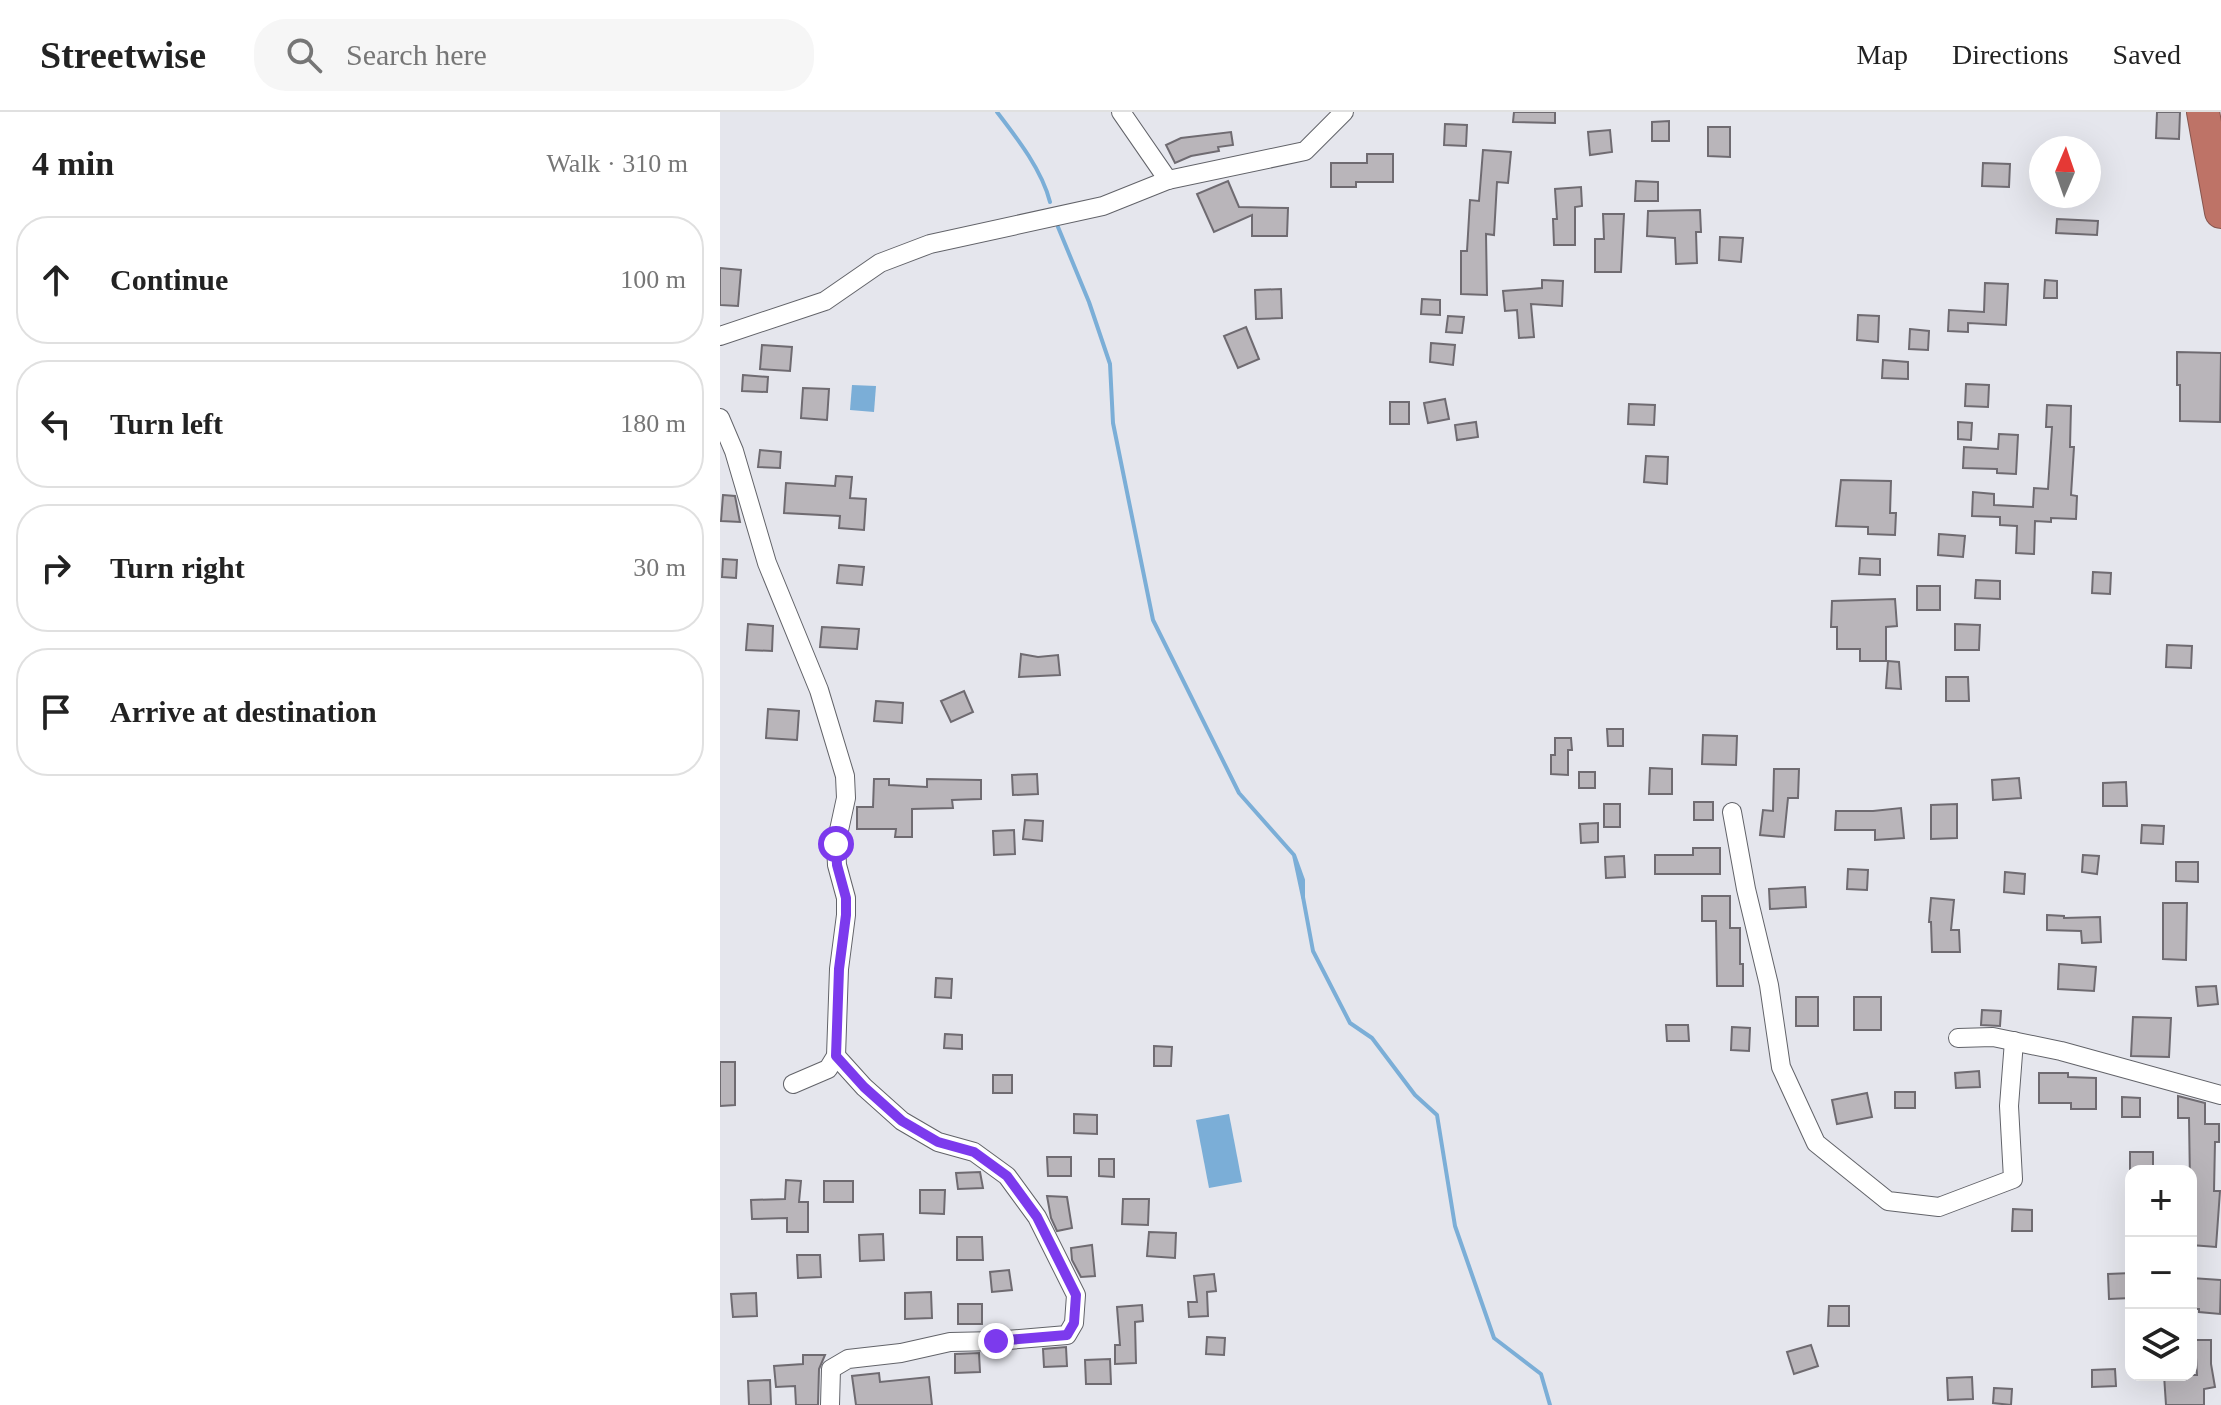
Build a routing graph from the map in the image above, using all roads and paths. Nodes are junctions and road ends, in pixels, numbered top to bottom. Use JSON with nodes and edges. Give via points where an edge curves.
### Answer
{"nodes":[{"id":1,"x":1121,"y":112,"type":"edge"},
{"id":2,"x":1344,"y":112,"type":"edge"},
{"id":3,"x":2203,"y":112,"type":"edge"},
{"id":4,"x":1168,"y":180,"type":"junction"},
{"id":5,"x":2221,"y":212,"type":"edge"},
{"id":6,"x":720,"y":336,"type":"edge"},
{"id":7,"x":720,"y":418,"type":"edge"},
{"id":8,"x":1732,"y":812,"type":"dead end"},
{"id":9,"x":1958,"y":1038,"type":"dead end"},
{"id":10,"x":2014,"y":1041,"type":"junction"},
{"id":11,"x":836,"y":1056,"type":"junction"},
{"id":12,"x":793,"y":1084,"type":"dead end"},
{"id":13,"x":2221,"y":1095,"type":"edge"},
{"id":14,"x":830,"y":1405,"type":"edge"}],
"edges":[{"from":1,"to":4,"type":"street"},
{"from":2,"to":4,"type":"street","via":[[1305,151]]},
{"from":3,"to":5,"type":"highway"},
{"from":4,"to":6,"type":"street","via":[[1103,206],[930,244],[880,263],[825,301]]},
{"from":7,"to":11,"type":"street","via":[[845,776],[836,844],[846,906]]},
{"from":8,"to":10,"type":"street","via":[[1781,1067],[1816,1143],[1888,1201],[1939,1207],[2013,1179],[2009,1106]]},
{"from":9,"to":10,"type":"street"},
{"from":10,"to":13,"type":"street"},
{"from":11,"to":12,"type":"street","via":[[828,1069]]},
{"from":11,"to":14,"type":"street","via":[[902,1121],[938,1142],[974,1152],[1007,1176],[1037,1217],[1076,1295],[1074,1323],[1067,1335],[950,1342],[848,1359],[831,1369]]}]}
